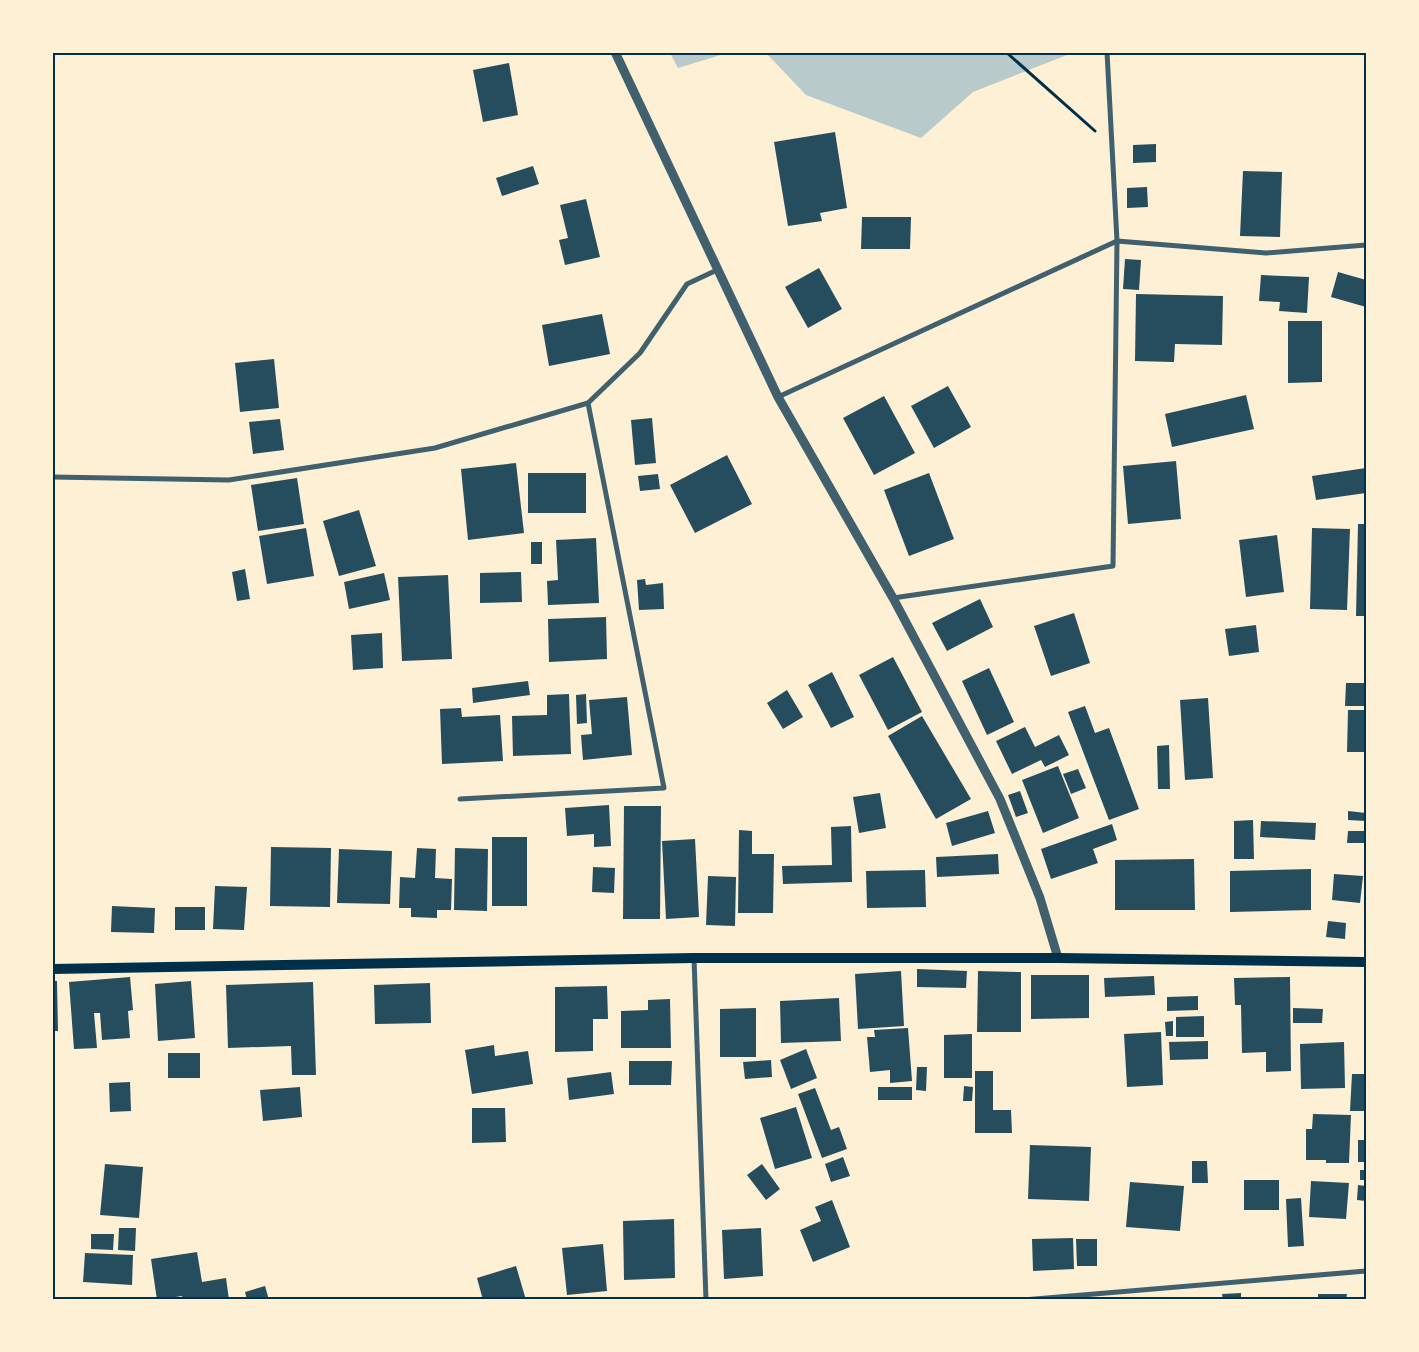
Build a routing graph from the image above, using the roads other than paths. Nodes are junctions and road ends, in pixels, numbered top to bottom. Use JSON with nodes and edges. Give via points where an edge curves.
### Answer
{"nodes":[{"id":1,"x":615,"y":52,"type":"edge"},
{"id":2,"x":1107,"y":52,"type":"edge"},
{"id":3,"x":1117,"y":241,"type":"junction"},
{"id":4,"x":1366,"y":245,"type":"edge"},
{"id":5,"x":717,"y":270,"type":"junction"},
{"id":6,"x":778,"y":397,"type":"junction"},
{"id":7,"x":588,"y":403,"type":"junction"},
{"id":8,"x":52,"y":476,"type":"edge"},
{"id":9,"x":892,"y":598,"type":"junction"},
{"id":10,"x":460,"y":799,"type":"dead end"},
{"id":11,"x":694,"y":958,"type":"junction"},
{"id":12,"x":1058,"y":958,"type":"junction"},
{"id":13,"x":1366,"y":962,"type":"edge"},
{"id":14,"x":52,"y":969,"type":"edge"},
{"id":15,"x":1366,"y":1271,"type":"edge"},
{"id":16,"x":706,"y":1300,"type":"edge"},
{"id":17,"x":1023,"y":1300,"type":"edge"}],
"edges":[{"from":1,"to":5,"type":"street"},
{"from":2,"to":3,"type":"street"},
{"from":3,"to":4,"type":"street","via":[[1266,253]]},
{"from":3,"to":6,"type":"street"},
{"from":3,"to":9,"type":"street","via":[[1112,566]]},
{"from":5,"to":6,"type":"street"},
{"from":5,"to":7,"type":"street","via":[[688,284],[640,353]]},
{"from":6,"to":9,"type":"street"},
{"from":7,"to":8,"type":"street","via":[[435,448],[229,480]]},
{"from":7,"to":10,"type":"street","via":[[664,788]]},
{"from":9,"to":12,"type":"street","via":[[1000,799],[1040,898]]},
{"from":11,"to":12,"type":"main road"},
{"from":11,"to":14,"type":"main road"},
{"from":11,"to":16,"type":"street"},
{"from":12,"to":13,"type":"main road"},
{"from":15,"to":17,"type":"street"}]}
